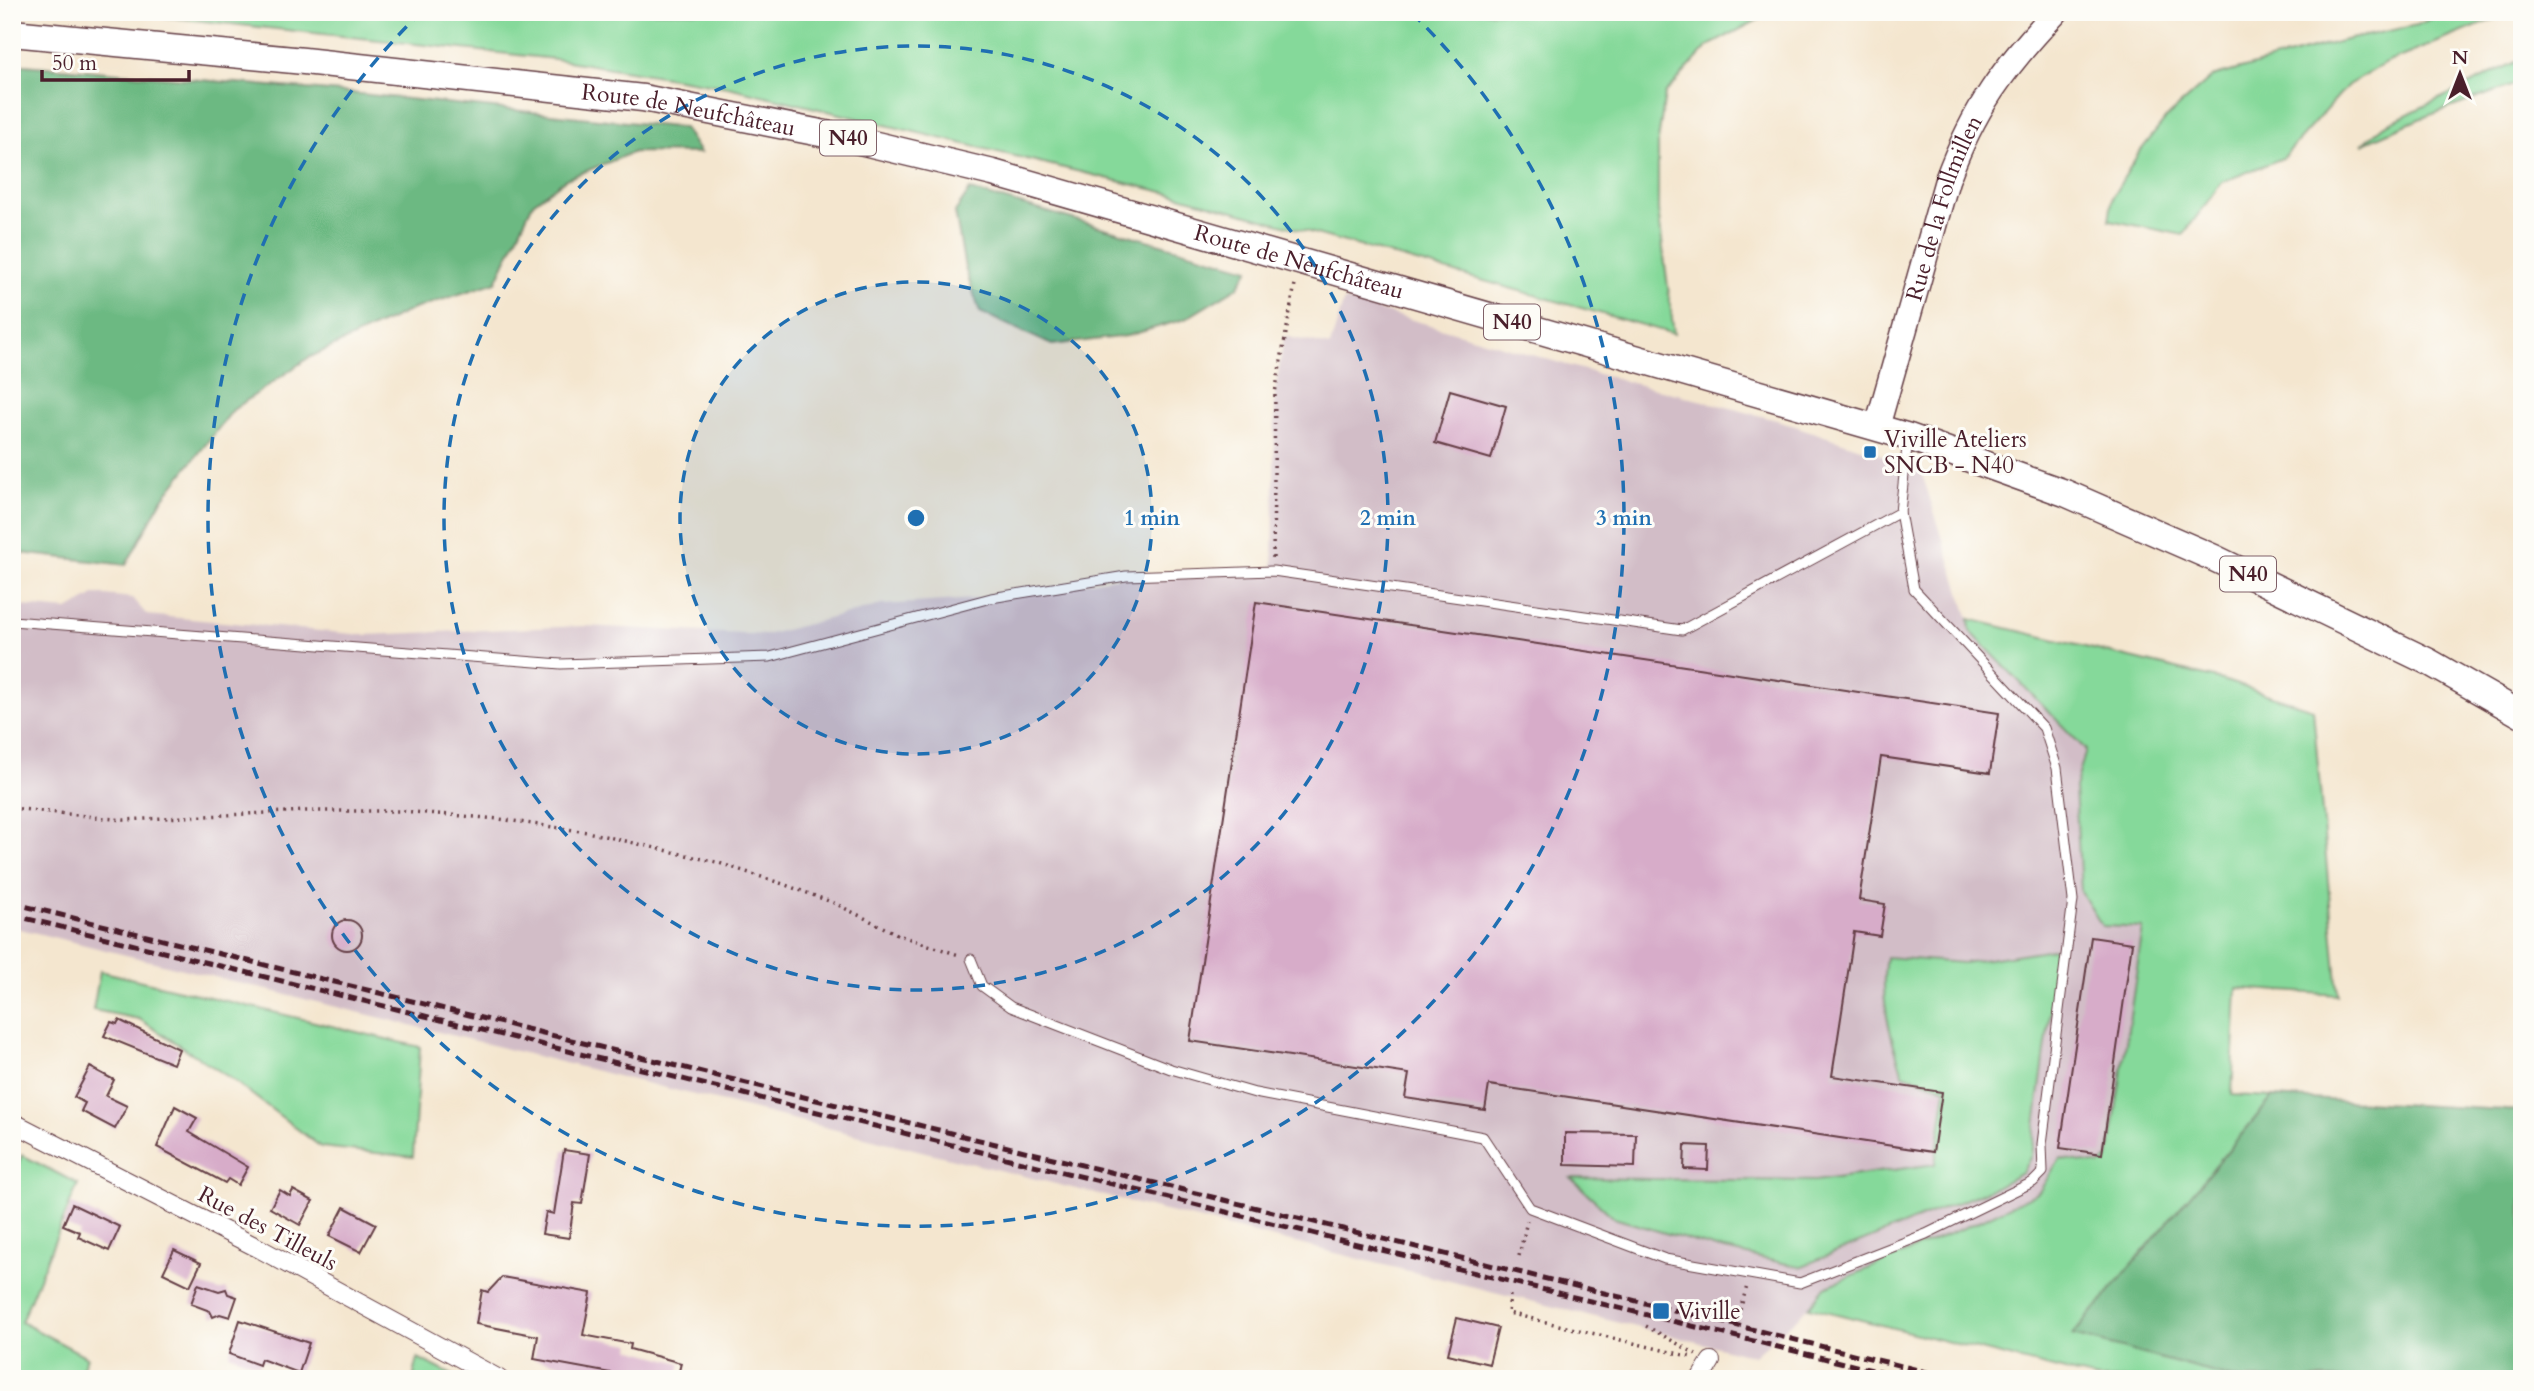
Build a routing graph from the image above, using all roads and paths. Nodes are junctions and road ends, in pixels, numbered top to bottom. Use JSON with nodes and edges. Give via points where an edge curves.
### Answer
{"nodes":[{"id":1,"x":2056,"y":12,"type":"edge"},
{"id":2,"x":12,"y":33,"type":"edge"},
{"id":3,"x":1300,"y":262,"type":"junction"},
{"id":4,"x":1877,"y":427,"type":"junction"},
{"id":5,"x":1909,"y":436,"type":"junction"},
{"id":6,"x":1900,"y":512,"type":"junction"},
{"id":7,"x":1273,"y":571,"type":"junction"},
{"id":8,"x":12,"y":621,"type":"edge"},
{"id":9,"x":2522,"y":715,"type":"edge"},
{"id":10,"x":12,"y":808,"type":"edge"},
{"id":11,"x":971,"y":959,"type":"joint"},
{"id":12,"x":12,"y":1122,"type":"edge"},
{"id":13,"x":1530,"y":1208,"type":"junction"},
{"id":14,"x":1519,"y":1256,"type":"dead end"},
{"id":15,"x":1751,"y":1274,"type":"junction"},
{"id":16,"x":1510,"y":1295,"type":"dead end"},
{"id":17,"x":1740,"y":1310,"type":"dead end"},
{"id":18,"x":1646,"y":1326,"type":"dead end"},
{"id":19,"x":1711,"y":1361,"type":"junction"},
{"id":20,"x":499,"y":1379,"type":"edge"},
{"id":21,"x":1700,"y":1379,"type":"edge"}],
"edges":[{"from":1,"to":4,"type":"street","name":"Rue de la Follmillen","via":[[2009,63],[1962,141]]},
{"from":2,"to":3,"type":"main road","name":"Route de Neufchâteau","number":"N40","via":[[514,83],[724,112],[993,173]]},
{"from":3,"to":4,"type":"main road","name":"Route de Neufchâteau","number":"N40"},
{"from":3,"to":7,"type":"path","via":[[1275,393]]},
{"from":4,"to":5,"type":"main road","name":"Route de Neufchâteau","number":"N40"},
{"from":5,"to":6,"type":"lane"},
{"from":5,"to":9,"type":"main road","name":"Route de Neufchâteau","number":"N40","via":[[2065,493],[2214,558],[2429,662]]},
{"from":6,"to":7,"type":"lane","via":[[1682,630]]},
{"from":6,"to":15,"type":"lane","via":[[1914,589],[2045,728],[2057,768],[2073,900],[2042,1144],[2043,1172],[2033,1182],[1926,1234],[1800,1283]]},
{"from":7,"to":8,"type":"lane","via":[[1126,576],[991,598],[770,657],[561,664]]},
{"from":10,"to":11,"type":"path","via":[[124,820],[402,811],[587,832],[716,862],[783,884],[901,936]]},
{"from":11,"to":13,"type":"lane","via":[[982,986],[1011,1007],[1171,1069],[1255,1093],[1483,1137]]},
{"from":12,"to":20,"type":"street","name":"Rue des Tilleuls"},
{"from":13,"to":14,"type":"path"},
{"from":13,"to":15,"type":"lane","via":[[1665,1259]]},
{"from":15,"to":17,"type":"path"},
{"from":16,"to":19,"type":"path","via":[[1508,1313]]},
{"from":18,"to":19,"type":"path"},
{"from":19,"to":21,"type":"street"}]}
